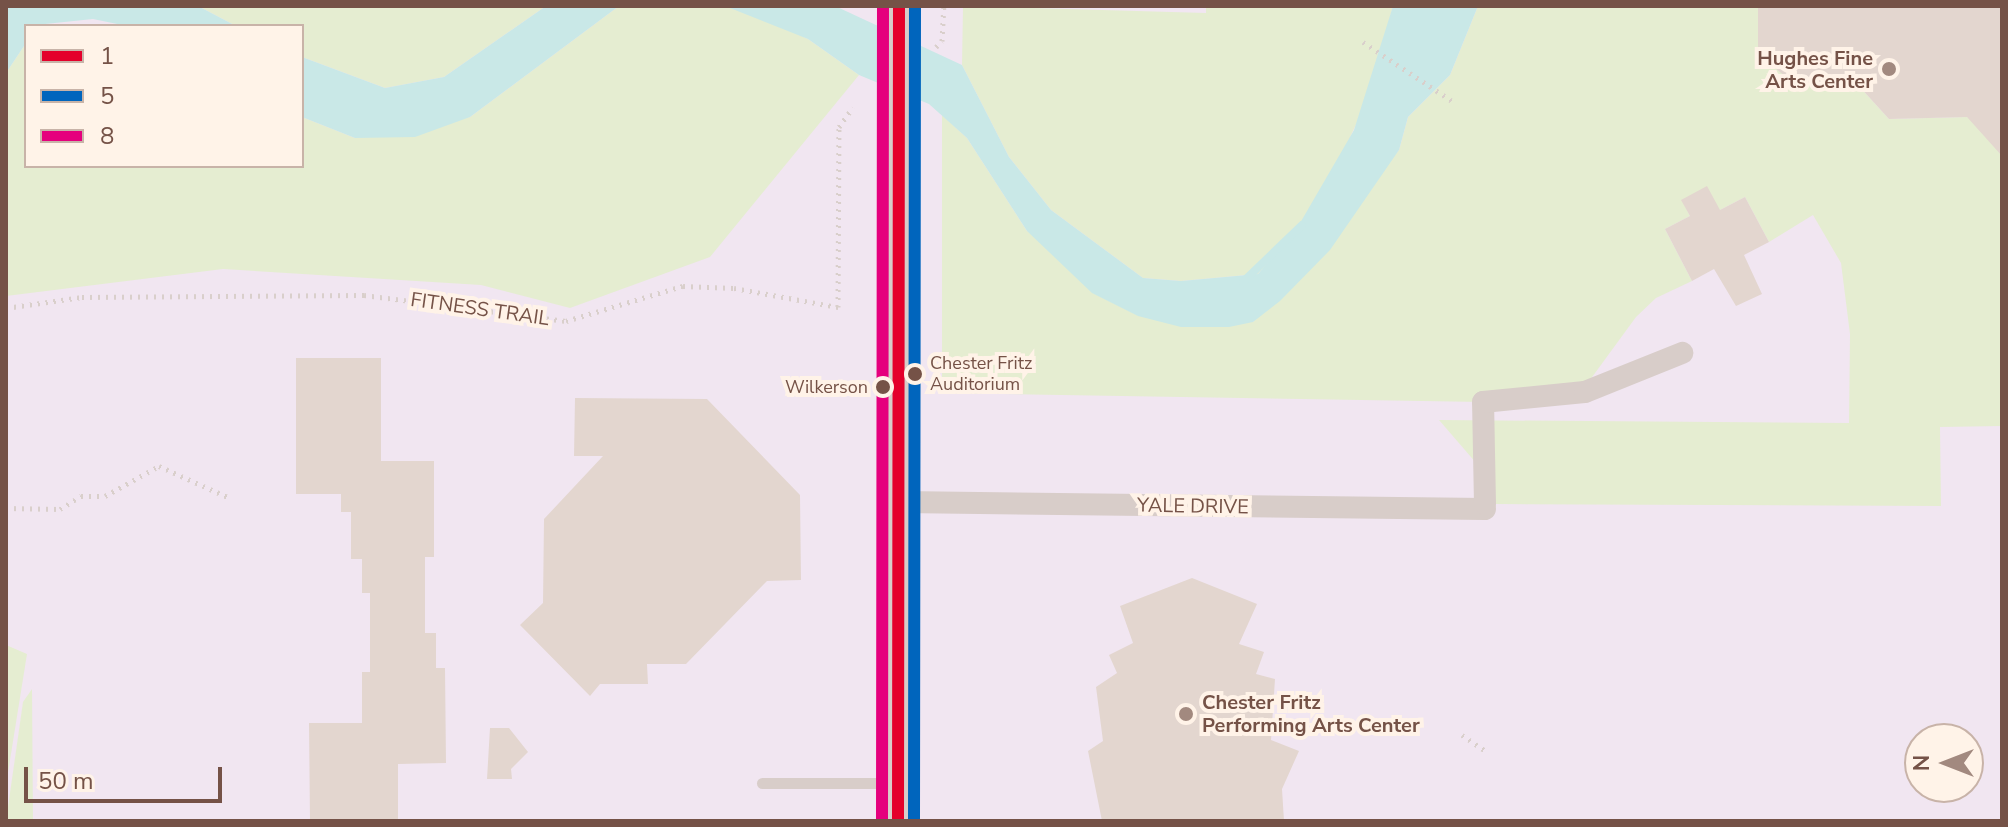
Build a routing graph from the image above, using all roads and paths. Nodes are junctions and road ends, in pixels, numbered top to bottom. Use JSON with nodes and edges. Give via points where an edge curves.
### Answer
{"nodes":[{"id":1,"x":899,"y":6,"type":"edge"},
{"id":2,"x":944,"y":6,"type":"edge"},
{"id":3,"x":1363,"y":42,"type":"dead end"},
{"id":4,"x":936,"y":47,"type":"dead end"},
{"id":5,"x":1452,"y":101,"type":"dead end"},
{"id":6,"x":853,"y":107,"type":"dead end"},
{"id":7,"x":6,"y":308,"type":"edge"},
{"id":8,"x":1682,"y":353,"type":"dead end"},
{"id":9,"x":230,"y":498,"type":"dead end"},
{"id":10,"x":901,"y":502,"type":"junction"},
{"id":11,"x":6,"y":508,"type":"edge"},
{"id":12,"x":1462,"y":735,"type":"dead end"},
{"id":13,"x":1484,"y":750,"type":"dead end"},
{"id":14,"x":762,"y":783,"type":"dead end"},
{"id":15,"x":898,"y":783,"type":"junction"},
{"id":16,"x":898,"y":821,"type":"edge"}],
"edges":[{"from":1,"to":10,"type":"street"},
{"from":2,"to":4,"type":"path","via":[[942,41]]},
{"from":3,"to":5,"type":"path"},
{"from":6,"to":7,"type":"path","name":"FITNESS TRAIL","via":[[839,127],[838,307],[734,288],[683,286],[566,321],[350,294],[82,297]]},
{"from":8,"to":10,"type":"street","name":"YALE DRIVE","via":[[1585,392],[1483,402],[1485,506]]},
{"from":9,"to":11,"type":"path","via":[[159,466],[105,496],[81,496],[60,509]]},
{"from":10,"to":15,"type":"street"},
{"from":12,"to":13,"type":"path"},
{"from":14,"to":15,"type":"lane"},
{"from":15,"to":16,"type":"street"}]}
